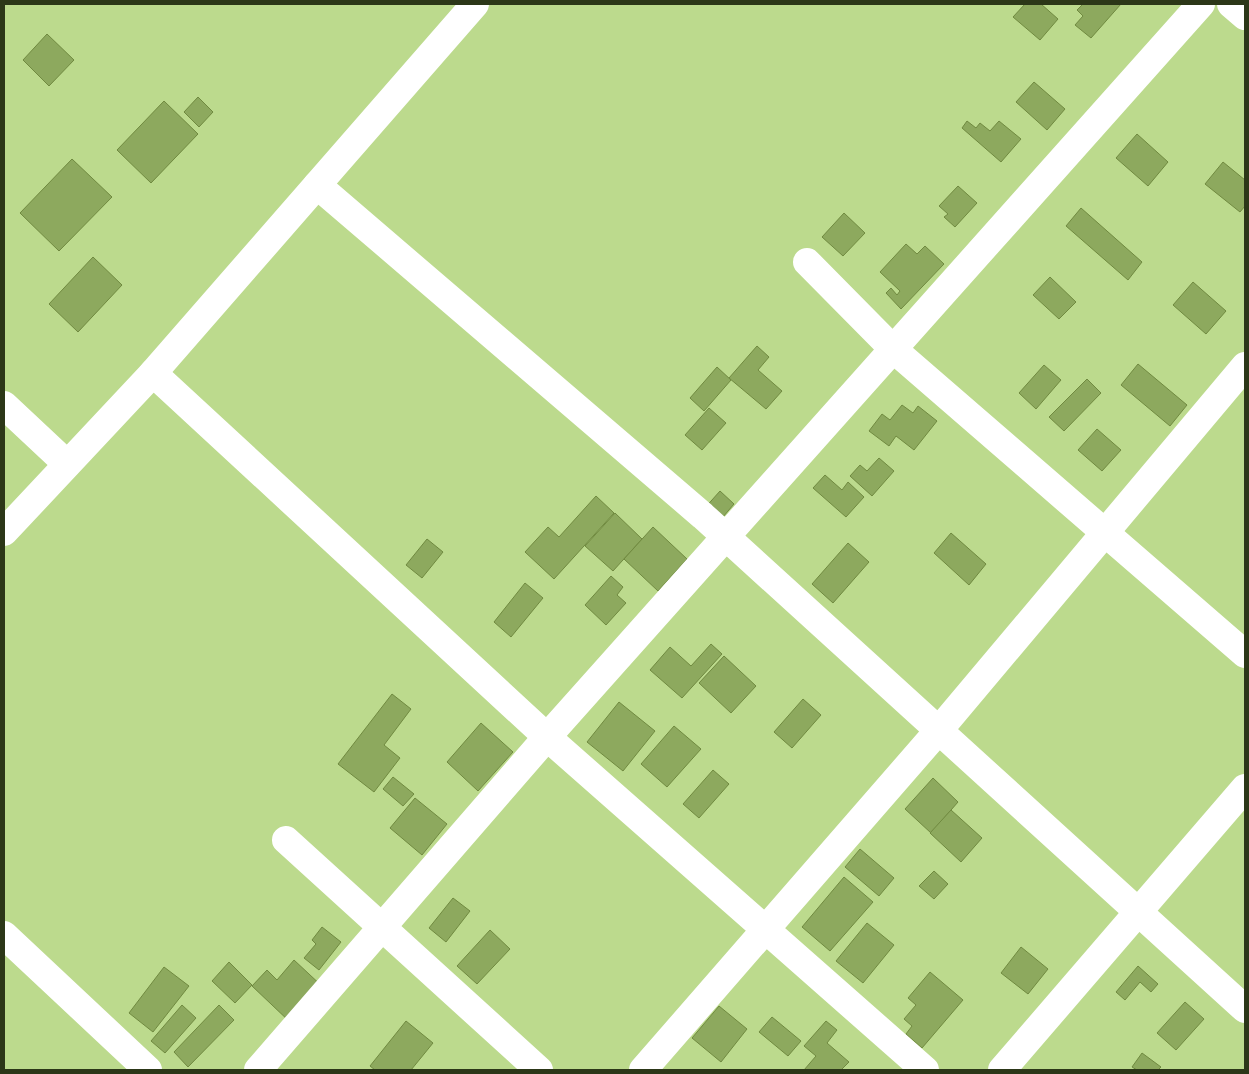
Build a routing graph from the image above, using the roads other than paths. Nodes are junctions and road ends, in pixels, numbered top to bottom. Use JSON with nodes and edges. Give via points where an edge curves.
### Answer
{"nodes":[{"id":1,"x":474,"y":4,"type":"edge"},
{"id":2,"x":1201,"y":4,"type":"edge"},
{"id":3,"x":1231,"y":4,"type":"edge"},
{"id":4,"x":1245,"y":16,"type":"edge"},
{"id":5,"x":317,"y":184,"type":"junction"},
{"id":6,"x":807,"y":262,"type":"dead end"},
{"id":7,"x":893,"y":349,"type":"junction"},
{"id":8,"x":1245,"y":366,"type":"edge"},
{"id":9,"x":153,"y":373,"type":"junction"},
{"id":10,"x":4,"y":405,"type":"edge"},
{"id":11,"x":67,"y":464,"type":"junction"},
{"id":12,"x":4,"y":532,"type":"edge"},
{"id":13,"x":1105,"y":533,"type":"junction"},
{"id":14,"x":726,"y":537,"type":"junction"},
{"id":15,"x":1245,"y":654,"type":"edge"},
{"id":16,"x":939,"y":730,"type":"junction"},
{"id":17,"x":547,"y":737,"type":"junction"},
{"id":18,"x":1245,"y":788,"type":"edge"},
{"id":19,"x":286,"y":840,"type":"dead end"},
{"id":20,"x":1138,"y":911,"type":"junction"},
{"id":21,"x":382,"y":928,"type":"junction"},
{"id":22,"x":767,"y":930,"type":"junction"},
{"id":23,"x":4,"y":935,"type":"edge"},
{"id":24,"x":1245,"y":1009,"type":"edge"},
{"id":25,"x":148,"y":1070,"type":"edge"},
{"id":26,"x":258,"y":1070,"type":"edge"},
{"id":27,"x":539,"y":1070,"type":"edge"},
{"id":28,"x":643,"y":1070,"type":"edge"},
{"id":29,"x":925,"y":1070,"type":"edge"},
{"id":30,"x":1002,"y":1070,"type":"edge"}],
"edges":[{"from":1,"to":5,"type":"street"},
{"from":2,"to":7,"type":"street"},
{"from":3,"to":4,"type":"street"},
{"from":5,"to":9,"type":"street"},
{"from":5,"to":14,"type":"street"},
{"from":6,"to":7,"type":"street"},
{"from":7,"to":13,"type":"street"},
{"from":7,"to":14,"type":"street"},
{"from":8,"to":13,"type":"street"},
{"from":9,"to":11,"type":"street"},
{"from":9,"to":17,"type":"street"},
{"from":10,"to":11,"type":"street"},
{"from":11,"to":12,"type":"street"},
{"from":13,"to":15,"type":"street"},
{"from":13,"to":16,"type":"street"},
{"from":14,"to":16,"type":"street"},
{"from":14,"to":17,"type":"street"},
{"from":16,"to":20,"type":"street"},
{"from":16,"to":22,"type":"street"},
{"from":17,"to":21,"type":"street"},
{"from":17,"to":22,"type":"street"},
{"from":18,"to":20,"type":"street"},
{"from":19,"to":21,"type":"street"},
{"from":20,"to":24,"type":"street"},
{"from":20,"to":30,"type":"street"},
{"from":21,"to":26,"type":"street"},
{"from":21,"to":27,"type":"street"},
{"from":22,"to":28,"type":"street"},
{"from":22,"to":29,"type":"street"},
{"from":23,"to":25,"type":"street"}]}
